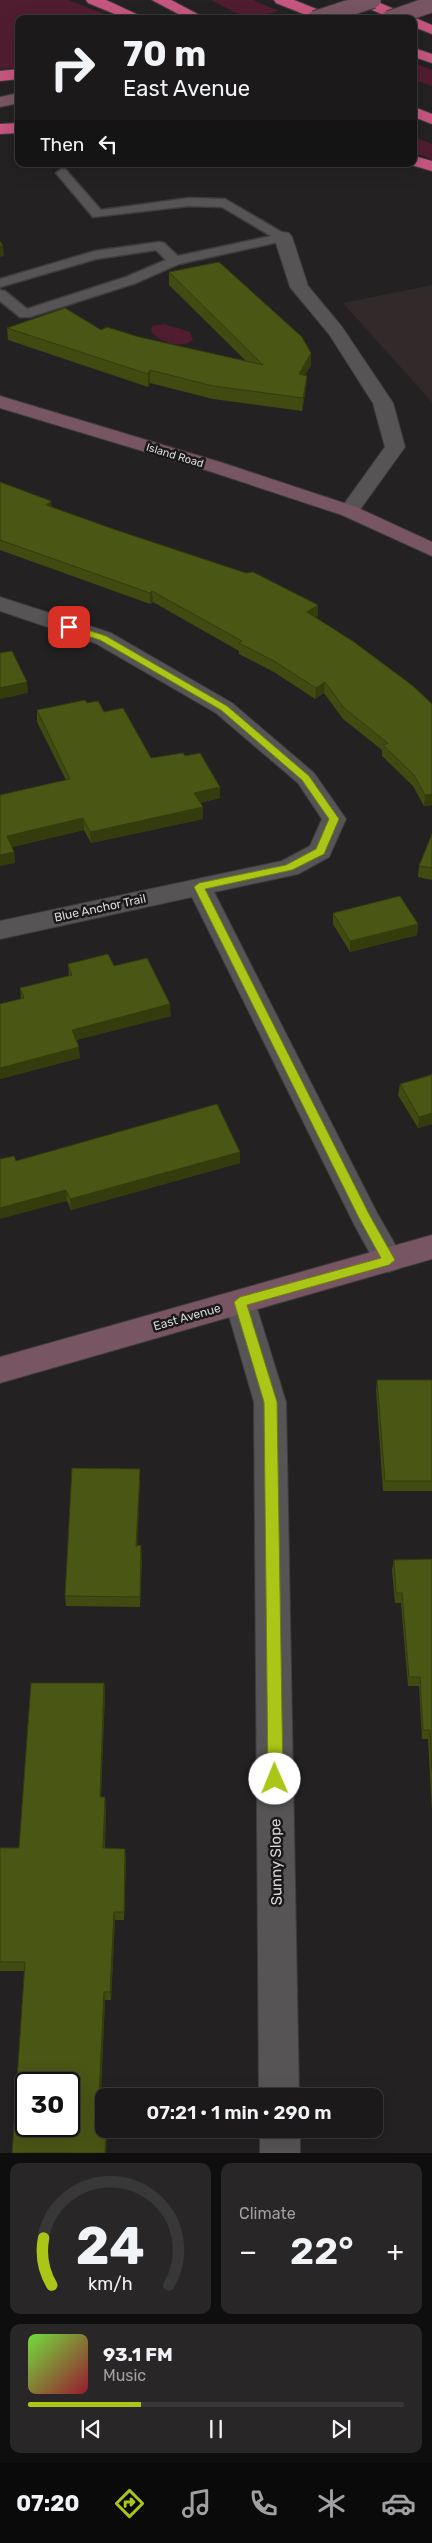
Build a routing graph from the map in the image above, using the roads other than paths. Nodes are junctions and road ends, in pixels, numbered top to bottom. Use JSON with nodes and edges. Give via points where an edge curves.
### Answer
{"nodes":[{"id":1,"x":93,"y":0,"type":"edge"},
{"id":2,"x":159,"y":0,"type":"edge"},
{"id":3,"x":281,"y":0,"type":"edge"},
{"id":4,"x":361,"y":0,"type":"edge"},
{"id":5,"x":373,"y":0,"type":"edge"},
{"id":6,"x":432,"y":4,"type":"edge"},
{"id":7,"x":130,"y":15,"type":"edge"},
{"id":8,"x":191,"y":15,"type":"edge"},
{"id":9,"x":319,"y":15,"type":"edge"},
{"id":10,"x":327,"y":15,"type":"edge"},
{"id":11,"x":397,"y":15,"type":"edge"},
{"id":12,"x":400,"y":15,"type":"edge"},
{"id":13,"x":417,"y":23,"type":"edge"},
{"id":14,"x":432,"y":30,"type":"edge"},
{"id":15,"x":417,"y":53,"type":"edge"},
{"id":16,"x":432,"y":59,"type":"edge"},
{"id":17,"x":15,"y":74,"type":"edge"},
{"id":18,"x":0,"y":76,"type":"edge"},
{"id":19,"x":15,"y":99,"type":"edge"},
{"id":20,"x":0,"y":102,"type":"edge"},
{"id":21,"x":417,"y":113,"type":"edge"},
{"id":22,"x":15,"y":118,"type":"edge"},
{"id":23,"x":432,"y":119,"type":"edge"},
{"id":24,"x":0,"y":121,"type":"edge"},
{"id":25,"x":15,"y":128,"type":"edge"},
{"id":26,"x":0,"y":129,"type":"edge"},
{"id":27,"x":417,"y":162,"type":"edge"},
{"id":28,"x":432,"y":166,"type":"edge"},
{"id":29,"x":62,"y":173,"type":"dead end"},
{"id":30,"x":283,"y":237,"type":"junction"},
{"id":31,"x":175,"y":261,"type":"junction"},
{"id":32,"x":0,"y":282,"type":"edge"},
{"id":33,"x":0,"y":294,"type":"edge"},
{"id":34,"x":0,"y":402,"type":"edge"},
{"id":35,"x":349,"y":511,"type":"junction"},
{"id":36,"x":432,"y":550,"type":"edge"},
{"id":37,"x":0,"y":604,"type":"edge"},
{"id":38,"x":199,"y":887,"type":"junction"},
{"id":39,"x":0,"y":930,"type":"edge"},
{"id":40,"x":432,"y":1247,"type":"edge"},
{"id":41,"x":389,"y":1260,"type":"junction"},
{"id":42,"x":240,"y":1302,"type":"junction"},
{"id":43,"x":0,"y":1370,"type":"edge"},
{"id":44,"x":279,"y":2088,"type":"edge"},
{"id":45,"x":280,"y":2138,"type":"edge"},
{"id":46,"x":280,"y":2153,"type":"edge"}],
"edges":[{"from":1,"to":7,"type":"highway"},
{"from":2,"to":8,"type":"highway"},
{"from":3,"to":9,"type":"highway"},
{"from":4,"to":11,"type":"highway"},
{"from":5,"to":10,"type":"street","bridge":true},
{"from":6,"to":12,"type":"street","bridge":true},
{"from":13,"to":14,"type":"highway"},
{"from":15,"to":16,"type":"highway"},
{"from":17,"to":18,"type":"highway"},
{"from":19,"to":20,"type":"street"},
{"from":21,"to":23,"type":"highway"},
{"from":22,"to":24,"type":"street"},
{"from":25,"to":26,"type":"highway"},
{"from":27,"to":28,"type":"highway"},
{"from":29,"to":30,"type":"lane","via":[[98,214],[189,202],[225,204]]},
{"from":30,"to":31,"type":"lane"},
{"from":30,"to":35,"type":"street","via":[[299,287],[336,332],[383,403],[394,447]]},
{"from":31,"to":32,"type":"lane","via":[[159,246],[95,255]]},
{"from":31,"to":33,"type":"lane","via":[[131,280],[24,314]]},
{"from":34,"to":35,"type":"street","name":"Island Road"},
{"from":35,"to":36,"type":"street","name":"Island Road"},
{"from":37,"to":38,"type":"street","name":"Blue Anchor Trail","via":[[103,638],[224,708],[306,778],[334,819],[320,851],[288,868]]},
{"from":38,"to":39,"type":"street","name":"Blue Anchor Trail"},
{"from":38,"to":41,"type":"street"},
{"from":40,"to":41,"type":"street","name":"East Avenue"},
{"from":41,"to":42,"type":"street","name":"East Avenue"},
{"from":42,"to":43,"type":"street","name":"East Avenue"},
{"from":42,"to":44,"type":"street","name":"Sunny Slope","via":[[270,1402]]},
{"from":45,"to":46,"type":"street"}]}
